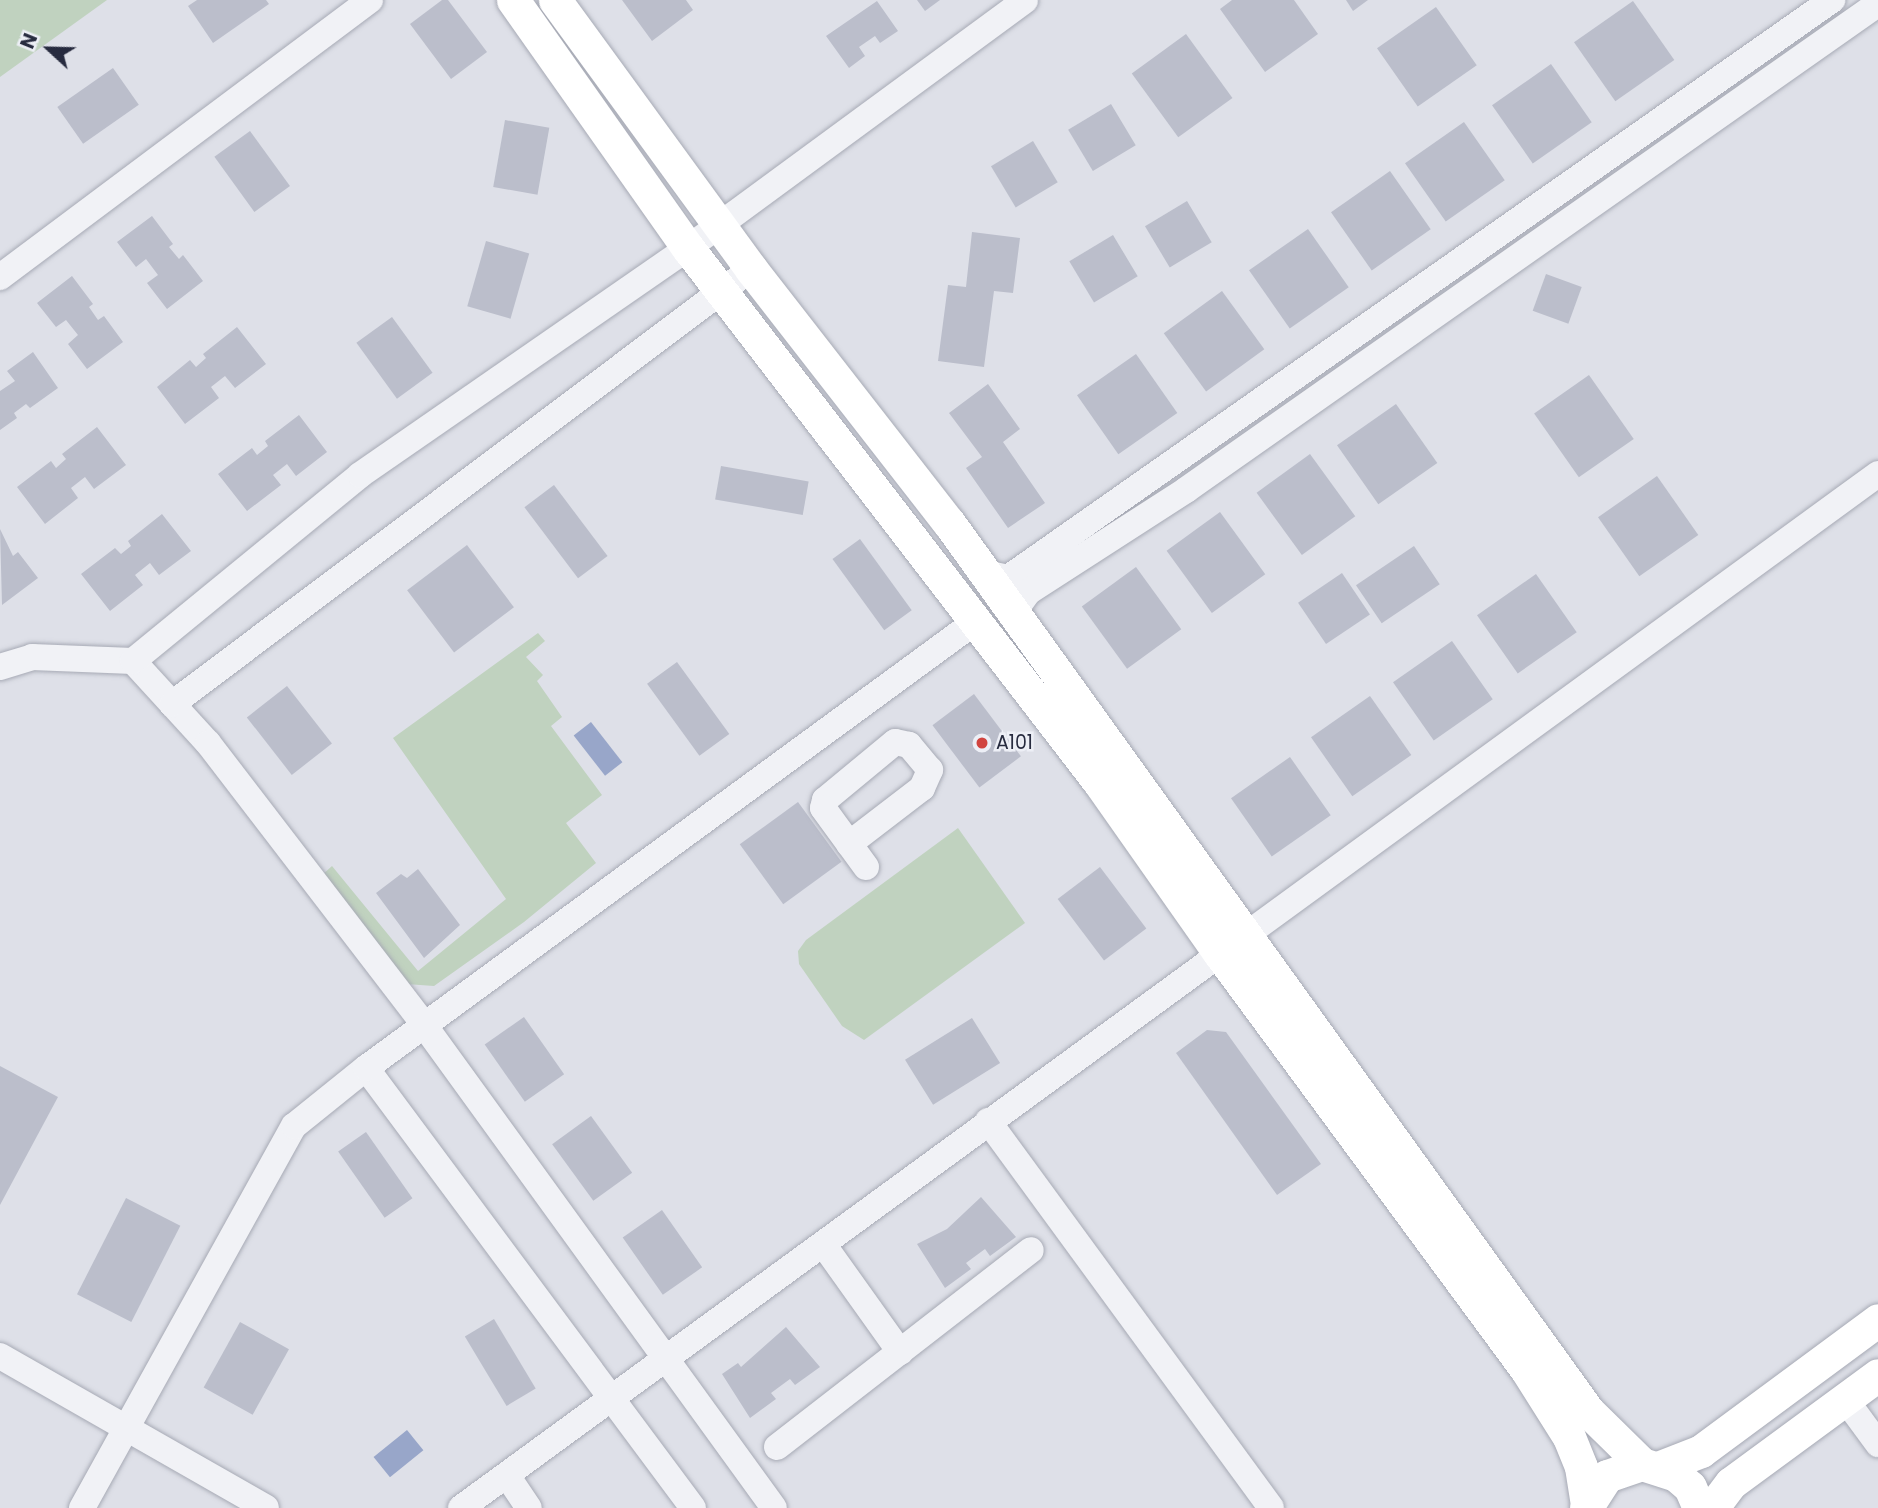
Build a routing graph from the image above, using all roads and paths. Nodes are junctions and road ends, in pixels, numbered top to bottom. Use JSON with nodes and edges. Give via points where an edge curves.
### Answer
{"nodes":[{"id":1,"x":370,"y":0,"type":"edge"},
{"id":2,"x":513,"y":0,"type":"edge"},
{"id":3,"x":555,"y":0,"type":"edge"},
{"id":4,"x":1025,"y":0,"type":"edge"},
{"id":5,"x":1832,"y":0,"type":"edge"},
{"id":6,"x":1877,"y":0,"type":"edge"},
{"id":7,"x":718,"y":224,"type":"junction"},
{"id":8,"x":688,"y":248,"type":"junction"},
{"id":9,"x":751,"y":268,"type":"junction"},
{"id":10,"x":0,"y":277,"type":"edge"},
{"id":11,"x":721,"y":291,"type":"junction"},
{"id":12,"x":1878,"y":474,"type":"edge"},
{"id":13,"x":985,"y":573,"type":"junction"},
{"id":14,"x":1019,"y":621,"type":"junction"},
{"id":15,"x":975,"y":622,"type":"junction"},
{"id":16,"x":133,"y":661,"type":"junction"},
{"id":17,"x":2,"y":662,"type":"edge"},
{"id":18,"x":172,"y":704,"type":"junction"},
{"id":19,"x":849,"y":844,"type":"dead end"},
{"id":20,"x":866,"y":867,"type":"dead end"},
{"id":21,"x":1233,"y":945,"type":"junction"},
{"id":22,"x":424,"y":1025,"type":"junction"},
{"id":23,"x":366,"y":1068,"type":"junction"},
{"id":24,"x":988,"y":1121,"type":"junction"},
{"id":25,"x":823,"y":1244,"type":"junction"},
{"id":26,"x":1031,"y":1250,"type":"dead end"},
{"id":27,"x":1878,"y":1320,"type":"edge"},
{"id":28,"x":900,"y":1352,"type":"junction"},
{"id":29,"x":0,"y":1356,"type":"edge"},
{"id":30,"x":667,"y":1360,"type":"junction"},
{"id":31,"x":1878,"y":1375,"type":"edge"},
{"id":32,"x":1845,"y":1399,"type":"junction"},
{"id":33,"x":613,"y":1400,"type":"junction"},
{"id":34,"x":125,"y":1427,"type":"junction"},
{"id":35,"x":1878,"y":1444,"type":"edge"},
{"id":36,"x":777,"y":1447,"type":"dead end"},
{"id":37,"x":1651,"y":1465,"type":"junction"},
{"id":38,"x":508,"y":1477,"type":"junction"},
{"id":39,"x":1587,"y":1507,"type":"edge"},
{"id":40,"x":82,"y":1508,"type":"edge"},
{"id":41,"x":265,"y":1508,"type":"edge"},
{"id":42,"x":461,"y":1508,"type":"edge"},
{"id":43,"x":529,"y":1508,"type":"edge"},
{"id":44,"x":693,"y":1508,"type":"edge"},
{"id":45,"x":774,"y":1508,"type":"edge"},
{"id":46,"x":1271,"y":1508,"type":"edge"},
{"id":47,"x":1699,"y":1508,"type":"edge"},
{"id":48,"x":1712,"y":1508,"type":"edge"}],
"edges":[{"from":1,"to":10,"type":"street"},
{"from":2,"to":8,"type":"main road"},
{"from":3,"to":7,"type":"main road"},
{"from":4,"to":7,"type":"street"},
{"from":5,"to":13,"type":"street","via":[[1008,578]]},
{"from":6,"to":14,"type":"street","via":[[1875,6],[1186,490],[1028,592],[1018,606]]},
{"from":7,"to":8,"type":"street"},
{"from":7,"to":9,"type":"main road"},
{"from":8,"to":11,"type":"main road"},
{"from":8,"to":16,"type":"street","via":[[360,475]]},
{"from":9,"to":11,"type":"street"},
{"from":9,"to":13,"type":"main road"},
{"from":11,"to":15,"type":"main road"},
{"from":11,"to":18,"type":"street"},
{"from":12,"to":21,"type":"street"},
{"from":13,"to":14,"type":"main road"},
{"from":14,"to":21,"type":"main road"},
{"from":15,"to":21,"type":"main road"},
{"from":15,"to":22,"type":"street"},
{"from":16,"to":17,"type":"street","via":[[32,657]]},
{"from":16,"to":18,"type":"street"},
{"from":18,"to":22,"type":"street","via":[[208,743]]},
{"from":19,"to":20,"type":"street"},
{"from":21,"to":24,"type":"street"},
{"from":21,"to":37,"type":"main road","via":[[1588,1411]]},
{"from":21,"to":39,"type":"main road","via":[[1527,1369],[1569,1437],[1581,1467]]},
{"from":22,"to":23,"type":"street"},
{"from":22,"to":30,"type":"street"},
{"from":23,"to":33,"type":"street"},
{"from":23,"to":34,"type":"street","via":[[294,1126]]},
{"from":24,"to":25,"type":"street"},
{"from":24,"to":46,"type":"street"},
{"from":25,"to":28,"type":"street"},
{"from":25,"to":30,"type":"street"},
{"from":26,"to":28,"type":"street"},
{"from":27,"to":37,"type":"main road","via":[[1701,1451]]},
{"from":28,"to":36,"type":"street"},
{"from":29,"to":34,"type":"street"},
{"from":30,"to":33,"type":"street"},
{"from":30,"to":45,"type":"street"},
{"from":31,"to":32,"type":"main road"},
{"from":32,"to":35,"type":"street"},
{"from":32,"to":48,"type":"main road","via":[[1731,1483]]},
{"from":33,"to":38,"type":"street"},
{"from":33,"to":44,"type":"street"},
{"from":34,"to":40,"type":"street"},
{"from":34,"to":41,"type":"street"},
{"from":37,"to":39,"type":"main road","via":[[1607,1476]]},
{"from":37,"to":47,"type":"main road","via":[[1690,1487]]},
{"from":38,"to":42,"type":"street"},
{"from":38,"to":43,"type":"street"}]}
